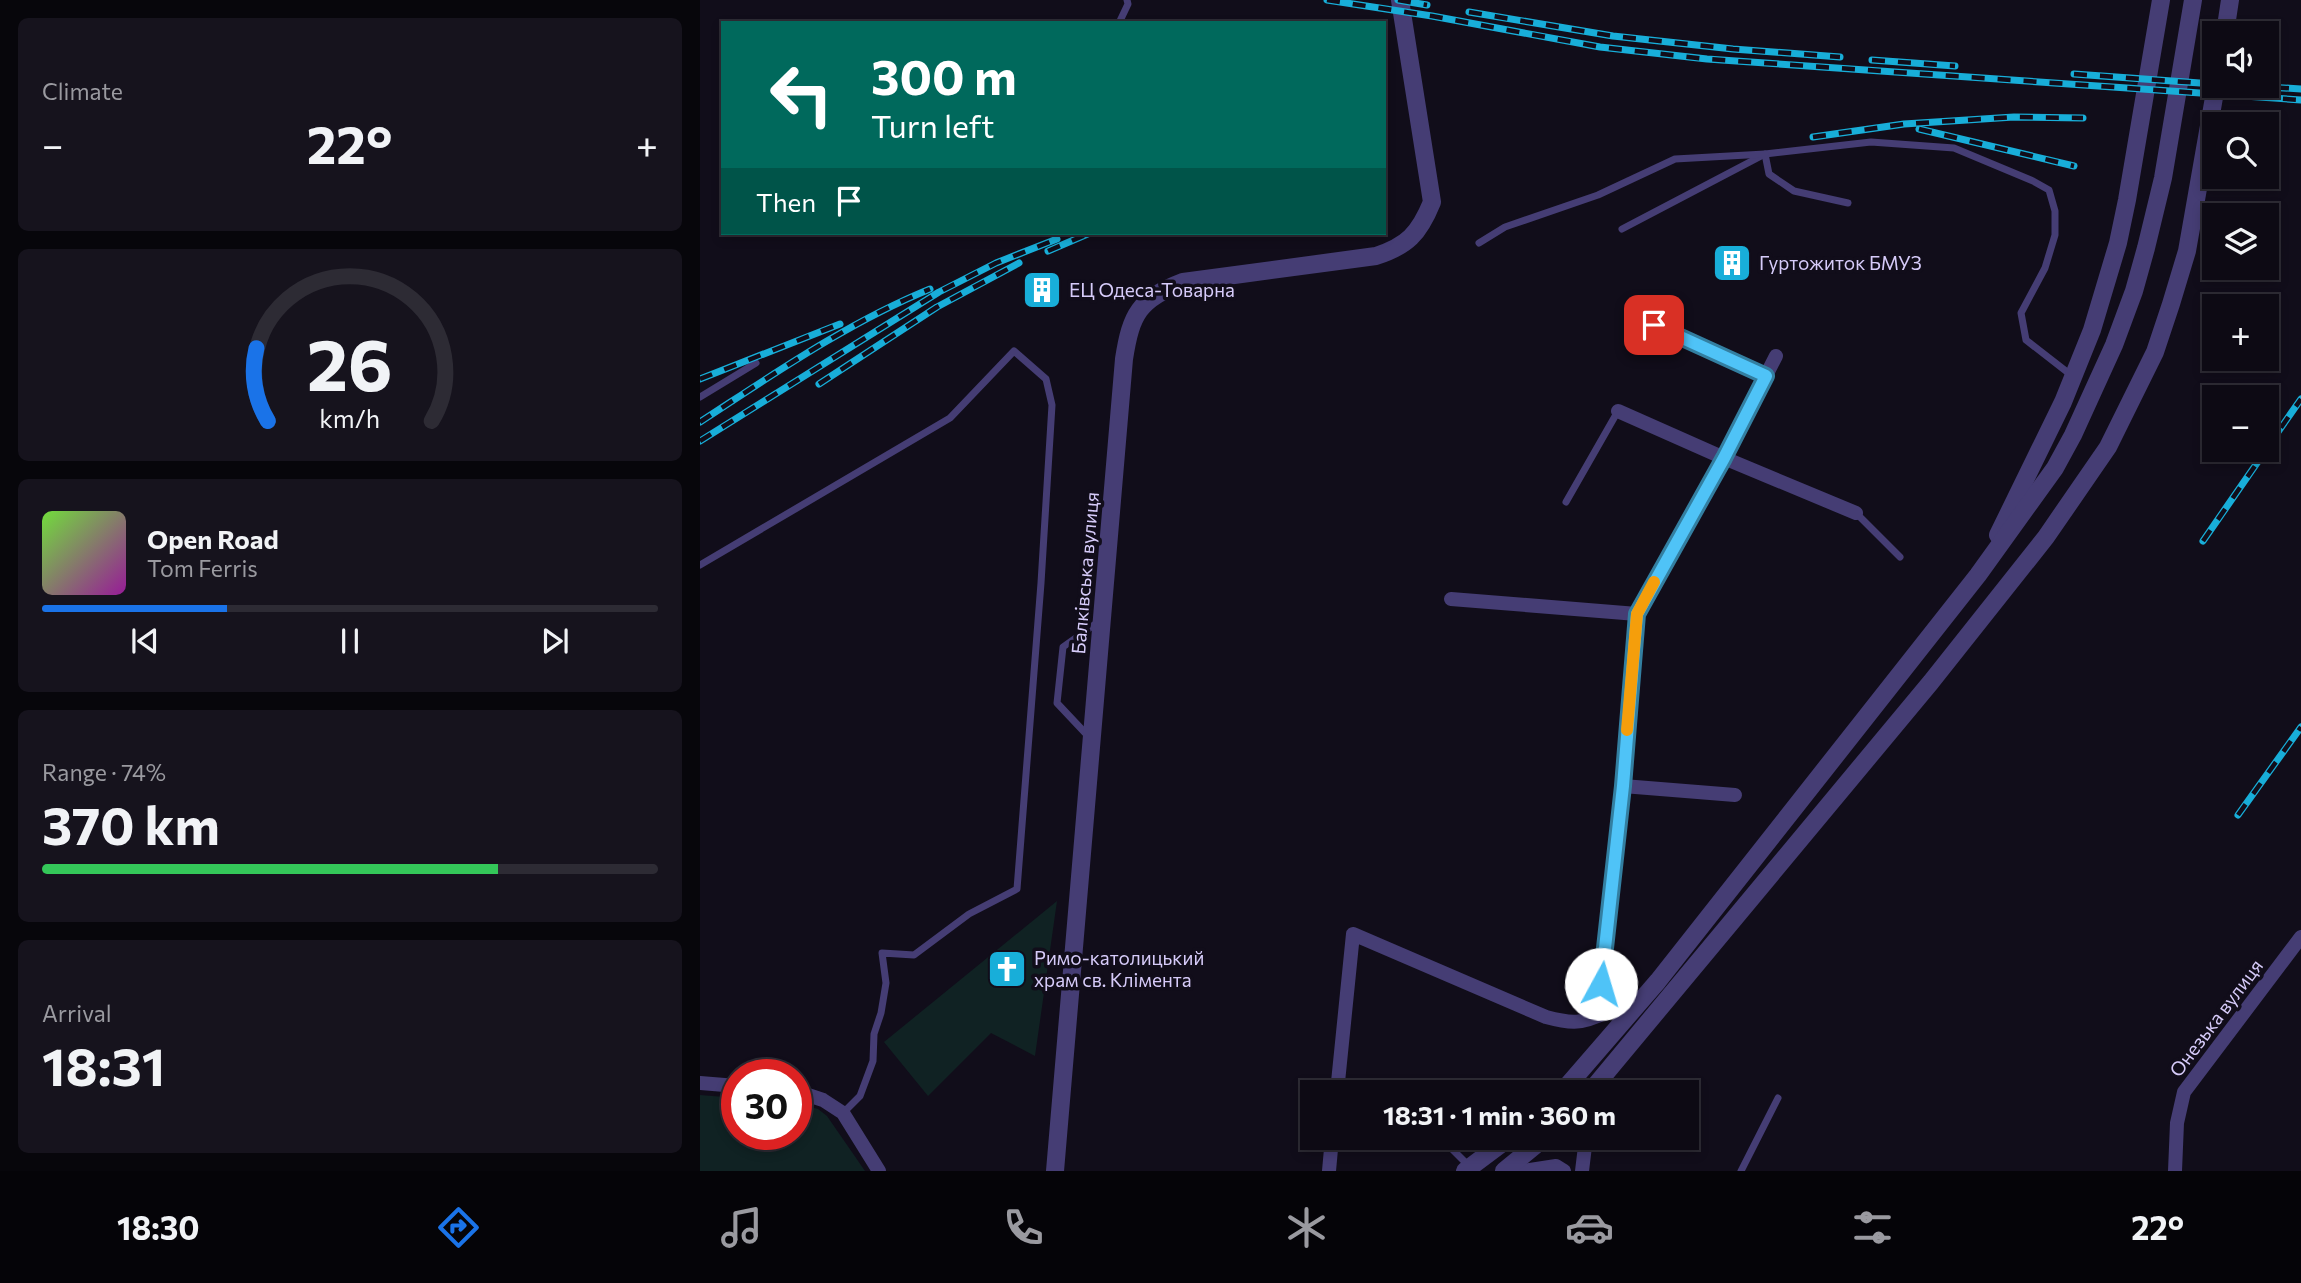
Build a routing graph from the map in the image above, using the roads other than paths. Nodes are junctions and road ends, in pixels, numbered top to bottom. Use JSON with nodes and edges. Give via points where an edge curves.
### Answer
{"nodes":[{"id":1,"x":1127,"y":0,"type":"edge"},
{"id":2,"x":1400,"y":0,"type":"edge"},
{"id":3,"x":2161,"y":0,"type":"edge"},
{"id":4,"x":2193,"y":0,"type":"edge"},
{"id":5,"x":2230,"y":0,"type":"edge"},
{"id":6,"x":1120,"y":21,"type":"edge"},
{"id":7,"x":2227,"y":21,"type":"edge"},
{"id":8,"x":2214,"y":98,"type":"edge"},
{"id":9,"x":1765,"y":153,"type":"junction"},
{"id":10,"x":1849,"y":203,"type":"dead end"},
{"id":11,"x":1622,"y":229,"type":"dead end"},
{"id":12,"x":1479,"y":243,"type":"dead end"},
{"id":13,"x":1632,"y":315,"type":"dead end"},
{"id":14,"x":1776,"y":356,"type":"dead end"},
{"id":15,"x":756,"y":363,"type":"dead end"},
{"id":16,"x":1766,"y":376,"type":"junction"},
{"id":17,"x":2073,"y":377,"type":"junction"},
{"id":18,"x":700,"y":397,"type":"edge"},
{"id":19,"x":1618,"y":411,"type":"joint"},
{"id":20,"x":1724,"y":458,"type":"junction"},
{"id":21,"x":1566,"y":502,"type":"dead end"},
{"id":22,"x":1856,"y":513,"type":"joint"},
{"id":23,"x":1900,"y":557,"type":"dead end"},
{"id":24,"x":700,"y":565,"type":"edge"},
{"id":25,"x":1978,"y":575,"type":"junction"},
{"id":26,"x":1451,"y":599,"type":"dead end"},
{"id":27,"x":1637,"y":614,"type":"junction"},
{"id":28,"x":1101,"y":620,"type":"junction"},
{"id":29,"x":1092,"y":740,"type":"junction"},
{"id":30,"x":1623,"y":786,"type":"junction"},
{"id":31,"x":1735,"y":795,"type":"dead end"},
{"id":32,"x":2301,"y":937,"type":"edge"},
{"id":33,"x":1607,"y":1012,"type":"junction"},
{"id":34,"x":1625,"y":1018,"type":"junction"},
{"id":35,"x":1338,"y":1080,"type":"edge"},
{"id":36,"x":1572,"y":1080,"type":"edge"},
{"id":37,"x":1600,"y":1080,"type":"edge"},
{"id":38,"x":700,"y":1083,"type":"edge"},
{"id":39,"x":721,"y":1085,"type":"edge"},
{"id":40,"x":812,"y":1096,"type":"edge"},
{"id":41,"x":1778,"y":1098,"type":"dead end"},
{"id":42,"x":843,"y":1113,"type":"junction"},
{"id":43,"x":1331,"y":1150,"type":"edge"},
{"id":44,"x":1451,"y":1150,"type":"edge"},
{"id":45,"x":1493,"y":1150,"type":"edge"},
{"id":46,"x":1529,"y":1150,"type":"edge"},
{"id":47,"x":1585,"y":1150,"type":"edge"},
{"id":48,"x":1467,"y":1169,"type":"edge"},
{"id":49,"x":879,"y":1171,"type":"edge"},
{"id":50,"x":1055,"y":1171,"type":"edge"},
{"id":51,"x":1329,"y":1171,"type":"edge"},
{"id":52,"x":1504,"y":1171,"type":"edge"},
{"id":53,"x":1523,"y":1171,"type":"edge"},
{"id":54,"x":1564,"y":1171,"type":"edge"},
{"id":55,"x":1582,"y":1171,"type":"edge"},
{"id":56,"x":1741,"y":1171,"type":"edge"},
{"id":57,"x":2175,"y":1171,"type":"edge"}],
"edges":[{"from":1,"to":6,"type":"lane"},
{"from":2,"to":28,"type":"street","name":"Балківська вулиця","via":[[1432,202],[1422,223],[1397,249],[1376,256],[1183,282],[1159,292],[1139,309],[1128,333],[1124,359]]},
{"from":3,"to":17,"type":"street","via":[[2118,243]]},
{"from":4,"to":25,"type":"street","via":[[2163,178],[2140,270],[2114,345],[2055,468]]},
{"from":5,"to":7,"type":"street"},
{"from":8,"to":37,"type":"street","via":[[2187,251],[2171,304],[2155,352],[2108,447],[2046,537],[1931,682]]},
{"from":9,"to":10,"type":"lane","via":[[1769,174],[1794,191]]},
{"from":9,"to":11,"type":"lane"},
{"from":9,"to":12,"type":"lane","via":[[1675,159],[1598,195],[1505,227]]},
{"from":9,"to":17,"type":"lane","via":[[1871,142],[1954,148],[2049,190],[2055,235],[2045,268],[2021,313],[2026,340]]},
{"from":13,"to":16,"type":"lane"},
{"from":14,"to":16,"type":"street"},
{"from":15,"to":18,"type":"lane"},
{"from":16,"to":20,"type":"street"},
{"from":17,"to":25,"type":"street"},
{"from":19,"to":20,"type":"street"},
{"from":19,"to":21,"type":"lane"},
{"from":20,"to":22,"type":"street"},
{"from":20,"to":27,"type":"street"},
{"from":22,"to":23,"type":"lane"},
{"from":24,"to":42,"type":"lane","via":[[950,418],[1014,351],[1046,379],[1052,405],[1017,888],[969,914],[914,955],[882,953],[886,983],[873,1061],[860,1096]]},
{"from":25,"to":34,"type":"street"},
{"from":26,"to":27,"type":"street"},
{"from":27,"to":30,"type":"street"},
{"from":28,"to":29,"type":"street","name":"Балківська вулиця"},
{"from":28,"to":29,"type":"lane","via":[[1063,647],[1057,702]]},
{"from":29,"to":50,"type":"street","name":"Балківська вулиця"},
{"from":30,"to":31,"type":"street"},
{"from":30,"to":33,"type":"street","via":[[1601,984]]},
{"from":32,"to":57,"type":"street","name":"Онезька вулиця","via":[[2184,1092]]},
{"from":33,"to":34,"type":"street"},
{"from":33,"to":35,"type":"street","via":[[1570,1024],[1546,1017],[1353,934]]},
{"from":34,"to":36,"type":"street"},
{"from":38,"to":39,"type":"street"},
{"from":40,"to":42,"type":"street"},
{"from":41,"to":56,"type":"lane"},
{"from":42,"to":49,"type":"street"},
{"from":43,"to":51,"type":"street"},
{"from":44,"to":48,"type":"lane"},
{"from":45,"to":48,"type":"street"},
{"from":46,"to":52,"type":"street"},
{"from":47,"to":55,"type":"street"},
{"from":53,"to":54,"type":"street","via":[[1556,1166]]}]}
